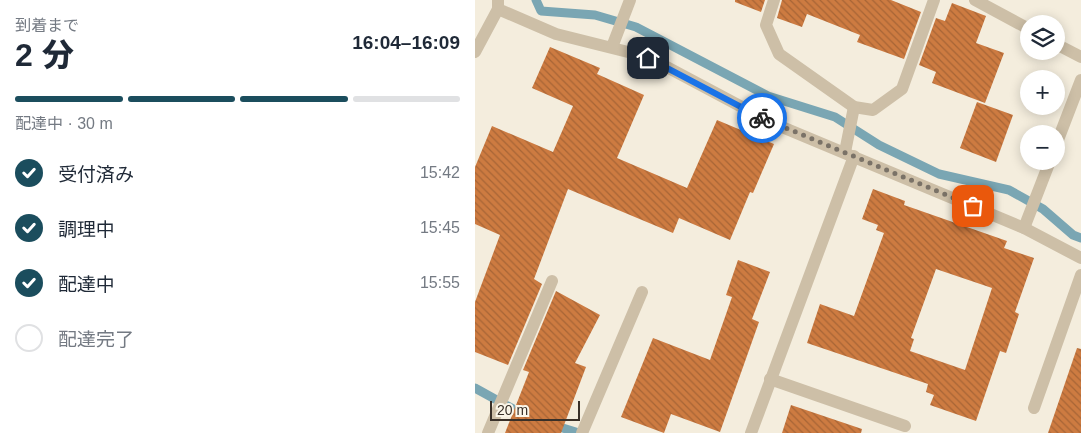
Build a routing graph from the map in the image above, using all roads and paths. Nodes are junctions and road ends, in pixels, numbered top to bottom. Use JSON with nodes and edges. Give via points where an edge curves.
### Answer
{"nodes":[{"id":1,"x":630,"y":0,"type":"edge"},
{"id":2,"x":774,"y":0,"type":"edge"},
{"id":3,"x":934,"y":0,"type":"edge"},
{"id":4,"x":975,"y":0,"type":"edge"},
{"id":5,"x":498,"y":5,"type":"edge"},
{"id":6,"x":1020,"y":24,"type":"edge"},
{"id":7,"x":612,"y":47,"type":"junction"},
{"id":8,"x":1065,"y":49,"type":"edge"},
{"id":9,"x":475,"y":52,"type":"edge"},
{"id":10,"x":1081,"y":58,"type":"edge"},
{"id":11,"x":1081,"y":80,"type":"edge"},
{"id":12,"x":853,"y":112,"type":"junction"},
{"id":13,"x":1064,"y":125,"type":"edge"},
{"id":14,"x":849,"y":149,"type":"junction"},
{"id":15,"x":1047,"y":170,"type":"edge"},
{"id":16,"x":1027,"y":222,"type":"junction"},
{"id":17,"x":1081,"y":258,"type":"edge"},
{"id":18,"x":1081,"y":274,"type":"edge"},
{"id":19,"x":552,"y":281,"type":"dead end"},
{"id":20,"x":642,"y":292,"type":"dead end"},
{"id":21,"x":771,"y":379,"type":"junction"},
{"id":22,"x":1034,"y":408,"type":"dead end"},
{"id":23,"x":905,"y":426,"type":"dead end"},
{"id":24,"x":584,"y":427,"type":"edge"},
{"id":25,"x":489,"y":433,"type":"edge"},
{"id":26,"x":751,"y":433,"type":"edge"}],
"edges":[{"from":1,"to":7,"type":"street"},
{"from":2,"to":12,"type":"street","via":[[766,25],[779,54]]},
{"from":3,"to":12,"type":"street","via":[[902,89],[873,110]]},
{"from":4,"to":6,"type":"street"},
{"from":5,"to":7,"type":"street","via":[[556,34]]},
{"from":5,"to":9,"type":"street"},
{"from":7,"to":14,"type":"street","via":[[648,58],[770,122]]},
{"from":8,"to":10,"type":"street"},
{"from":11,"to":13,"type":"street"},
{"from":12,"to":14,"type":"street"},
{"from":14,"to":16,"type":"street"},
{"from":14,"to":21,"type":"street"},
{"from":15,"to":16,"type":"street"},
{"from":16,"to":17,"type":"street"},
{"from":18,"to":22,"type":"street"},
{"from":19,"to":25,"type":"street"},
{"from":20,"to":24,"type":"street"},
{"from":21,"to":23,"type":"street"},
{"from":21,"to":26,"type":"street"}]}
